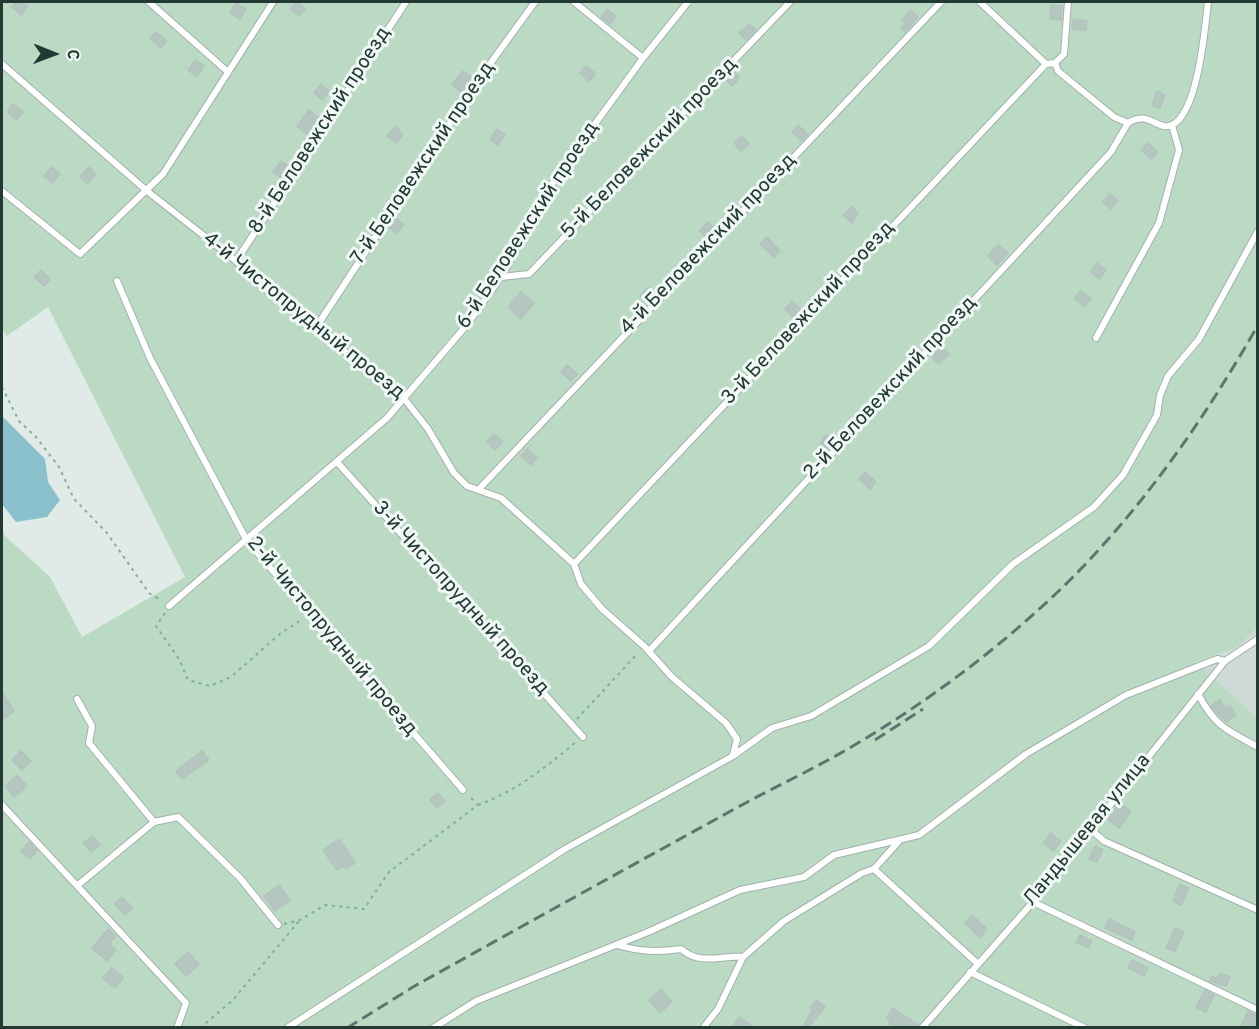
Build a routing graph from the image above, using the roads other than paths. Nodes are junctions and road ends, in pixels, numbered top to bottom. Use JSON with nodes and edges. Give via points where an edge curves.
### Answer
{"nodes":[{"id":1,"x":149,"y":2,"type":"edge"},
{"id":2,"x":273,"y":2,"type":"edge"},
{"id":3,"x":406,"y":2,"type":"edge"},
{"id":4,"x":535,"y":2,"type":"edge"},
{"id":5,"x":574,"y":2,"type":"edge"},
{"id":6,"x":688,"y":2,"type":"edge"},
{"id":7,"x":790,"y":2,"type":"edge"},
{"id":8,"x":941,"y":2,"type":"edge"},
{"id":9,"x":980,"y":2,"type":"edge"},
{"id":10,"x":1068,"y":2,"type":"edge"},
{"id":11,"x":1208,"y":2,"type":"edge"},
{"id":12,"x":989,"y":5,"type":"edge"},
{"id":13,"x":643,"y":58,"type":"junction"},
{"id":14,"x":2,"y":63,"type":"edge"},
{"id":15,"x":1055,"y":63,"type":"junction"},
{"id":16,"x":1046,"y":64,"type":"junction"},
{"id":17,"x":228,"y":72,"type":"junction"},
{"id":18,"x":1128,"y":123,"type":"junction"},
{"id":19,"x":1172,"y":125,"type":"junction"},
{"id":20,"x":2,"y":191,"type":"edge"},
{"id":21,"x":147,"y":191,"type":"junction"},
{"id":22,"x":1257,"y":231,"type":"edge"},
{"id":23,"x":236,"y":261,"type":"junction"},
{"id":24,"x":501,"y":277,"type":"junction"},
{"id":25,"x":117,"y":281,"type":"dead end"},
{"id":26,"x":315,"y":329,"type":"junction"},
{"id":27,"x":1096,"y":338,"type":"dead end"},
{"id":28,"x":403,"y":397,"type":"junction"},
{"id":29,"x":337,"y":462,"type":"junction"},
{"id":30,"x":479,"y":489,"type":"junction"},
{"id":31,"x":247,"y":541,"type":"junction"},
{"id":32,"x":574,"y":564,"type":"junction"},
{"id":33,"x":169,"y":606,"type":"road end"},
{"id":34,"x":1257,"y":639,"type":"edge"},
{"id":35,"x":647,"y":649,"type":"junction"},
{"id":36,"x":1226,"y":661,"type":"junction"},
{"id":37,"x":1198,"y":694,"type":"junction"},
{"id":38,"x":77,"y":699,"type":"dead end"},
{"id":39,"x":583,"y":737,"type":"road end"},
{"id":40,"x":1257,"y":747,"type":"edge"},
{"id":41,"x":733,"y":756,"type":"junction"},
{"id":42,"x":463,"y":790,"type":"road end"},
{"id":43,"x":2,"y":804,"type":"edge"},
{"id":44,"x":154,"y":822,"type":"junction"},
{"id":45,"x":1090,"y":829,"type":"junction"},
{"id":46,"x":899,"y":841,"type":"junction"},
{"id":47,"x":874,"y":868,"type":"junction"},
{"id":48,"x":78,"y":885,"type":"junction"},
{"id":49,"x":1033,"y":902,"type":"junction"},
{"id":50,"x":1257,"y":910,"type":"edge"},
{"id":51,"x":278,"y":925,"type":"road end"},
{"id":52,"x":617,"y":945,"type":"junction"},
{"id":53,"x":743,"y":957,"type":"junction"},
{"id":54,"x":978,"y":964,"type":"junction"},
{"id":55,"x":970,"y":972,"type":"junction"},
{"id":56,"x":1257,"y":1010,"type":"edge"},
{"id":57,"x":177,"y":1028,"type":"edge"},
{"id":58,"x":287,"y":1028,"type":"edge"},
{"id":59,"x":433,"y":1028,"type":"edge"},
{"id":60,"x":703,"y":1028,"type":"edge"},
{"id":61,"x":922,"y":1028,"type":"edge"},
{"id":62,"x":1085,"y":1028,"type":"edge"}],
"edges":[{"from":1,"to":17,"type":"lane"},
{"from":2,"to":17,"type":"lane"},
{"from":3,"to":23,"type":"lane","name":"8-й Беловежский проезд"},
{"from":4,"to":26,"type":"lane","name":"7-й Беловежский проезд"},
{"from":5,"to":13,"type":"lane"},
{"from":6,"to":13,"type":"lane","name":"6-й Беловежский проезд"},
{"from":7,"to":24,"type":"lane","name":"5-й Беловежский проезд","via":[[529,274]]},
{"from":8,"to":30,"type":"lane","name":"4-й Беловежский проезд"},
{"from":9,"to":12,"type":"lane"},
{"from":10,"to":15,"type":"lane","via":[[1064,54]]},
{"from":11,"to":19,"type":"lane","via":[[1193,97]]},
{"from":12,"to":16,"type":"lane"},
{"from":13,"to":24,"type":"lane","name":"6-й Беловежский проезд","via":[[555,179]]},
{"from":14,"to":21,"type":"lane","name":"4-й Чистопрудный проезд"},
{"from":15,"to":16,"type":"lane"},
{"from":15,"to":18,"type":"lane","via":[[1058,71],[1106,111]]},
{"from":16,"to":32,"type":"lane","name":"3-й Беловежский проезд"},
{"from":17,"to":21,"type":"lane","via":[[163,174]]},
{"from":18,"to":19,"type":"lane","via":[[1146,117],[1164,126]]},
{"from":18,"to":35,"type":"lane","name":"2-й Беловежский проезд","via":[[1111,152]]},
{"from":19,"to":27,"type":"lane","via":[[1179,150],[1159,223]]},
{"from":20,"to":21,"type":"lane","via":[[80,254]]},
{"from":21,"to":23,"type":"lane","name":"4-й Чистопрудный проезд"},
{"from":22,"to":41,"type":"lane","via":[[1200,339],[1168,376],[1157,415],[1123,475],[1094,507],[1013,564],[929,646],[812,716],[772,728]]},
{"from":23,"to":26,"type":"lane","name":"4-й Чистопрудный проезд","via":[[252,279]]},
{"from":24,"to":28,"type":"lane","name":"6-й Беловежский проезд","via":[[466,326]]},
{"from":25,"to":31,"type":"lane","name":"2-й Чистопрудный проезд","via":[[150,358]]},
{"from":26,"to":28,"type":"lane","name":"4-й Чистопрудный проезд"},
{"from":28,"to":29,"type":"lane","name":"6-й Беловежский проезд","via":[[387,418]]},
{"from":28,"to":30,"type":"lane","name":"4-й Чистопрудный проезд","via":[[454,473],[467,486]]},
{"from":29,"to":31,"type":"lane","name":"6-й Беловежский проезд"},
{"from":29,"to":39,"type":"lane","name":"3-й Чистопрудный проезд"},
{"from":30,"to":32,"type":"lane","name":"4-й Чистопрудный проезд","via":[[501,498]]},
{"from":31,"to":33,"type":"lane","name":"6-й Беловежский проезд"},
{"from":31,"to":42,"type":"lane","name":"2-й Чистопрудный проезд"},
{"from":32,"to":35,"type":"lane","name":"4-й Чистопрудный проезд","via":[[581,584]]},
{"from":34,"to":36,"type":"lane","name":"Ландышевая улица"},
{"from":35,"to":41,"type":"lane","name":"4-й Чистопрудный проезд","via":[[672,677],[726,723],[737,739]]},
{"from":36,"to":37,"type":"lane","name":"Ландышевая улица"},
{"from":36,"to":46,"type":"lane","via":[[1217,659],[1125,695],[1026,754],[919,835]]},
{"from":37,"to":40,"type":"lane","via":[[1211,717]]},
{"from":37,"to":45,"type":"lane","name":"Ландышевая улица"},
{"from":38,"to":44,"type":"lane","via":[[92,726],[89,743]]},
{"from":41,"to":58,"type":"lane","via":[[564,849]]},
{"from":43,"to":48,"type":"lane"},
{"from":44,"to":48,"type":"lane"},
{"from":44,"to":51,"type":"lane","via":[[178,817],[240,878]]},
{"from":45,"to":49,"type":"lane","name":"Ландышевая улица"},
{"from":45,"to":50,"type":"lane","via":[[1104,841]]},
{"from":46,"to":47,"type":"lane"},
{"from":46,"to":52,"type":"lane","via":[[834,855],[804,877],[740,890]]},
{"from":47,"to":53,"type":"lane","via":[[784,921]]},
{"from":47,"to":54,"type":"lane"},
{"from":48,"to":57,"type":"lane","via":[[186,1003]]},
{"from":49,"to":54,"type":"lane","name":"Ландышевая улица"},
{"from":49,"to":56,"type":"lane"},
{"from":52,"to":53,"type":"lane","via":[[636,951],[681,949],[690,957],[709,960]]},
{"from":52,"to":59,"type":"lane","via":[[476,1001]]},
{"from":53,"to":60,"type":"lane","via":[[718,1009]]},
{"from":54,"to":55,"type":"lane","name":"Ландышевая улица"},
{"from":55,"to":61,"type":"lane","name":"Ландышевая улица"},
{"from":55,"to":62,"type":"lane"}]}
